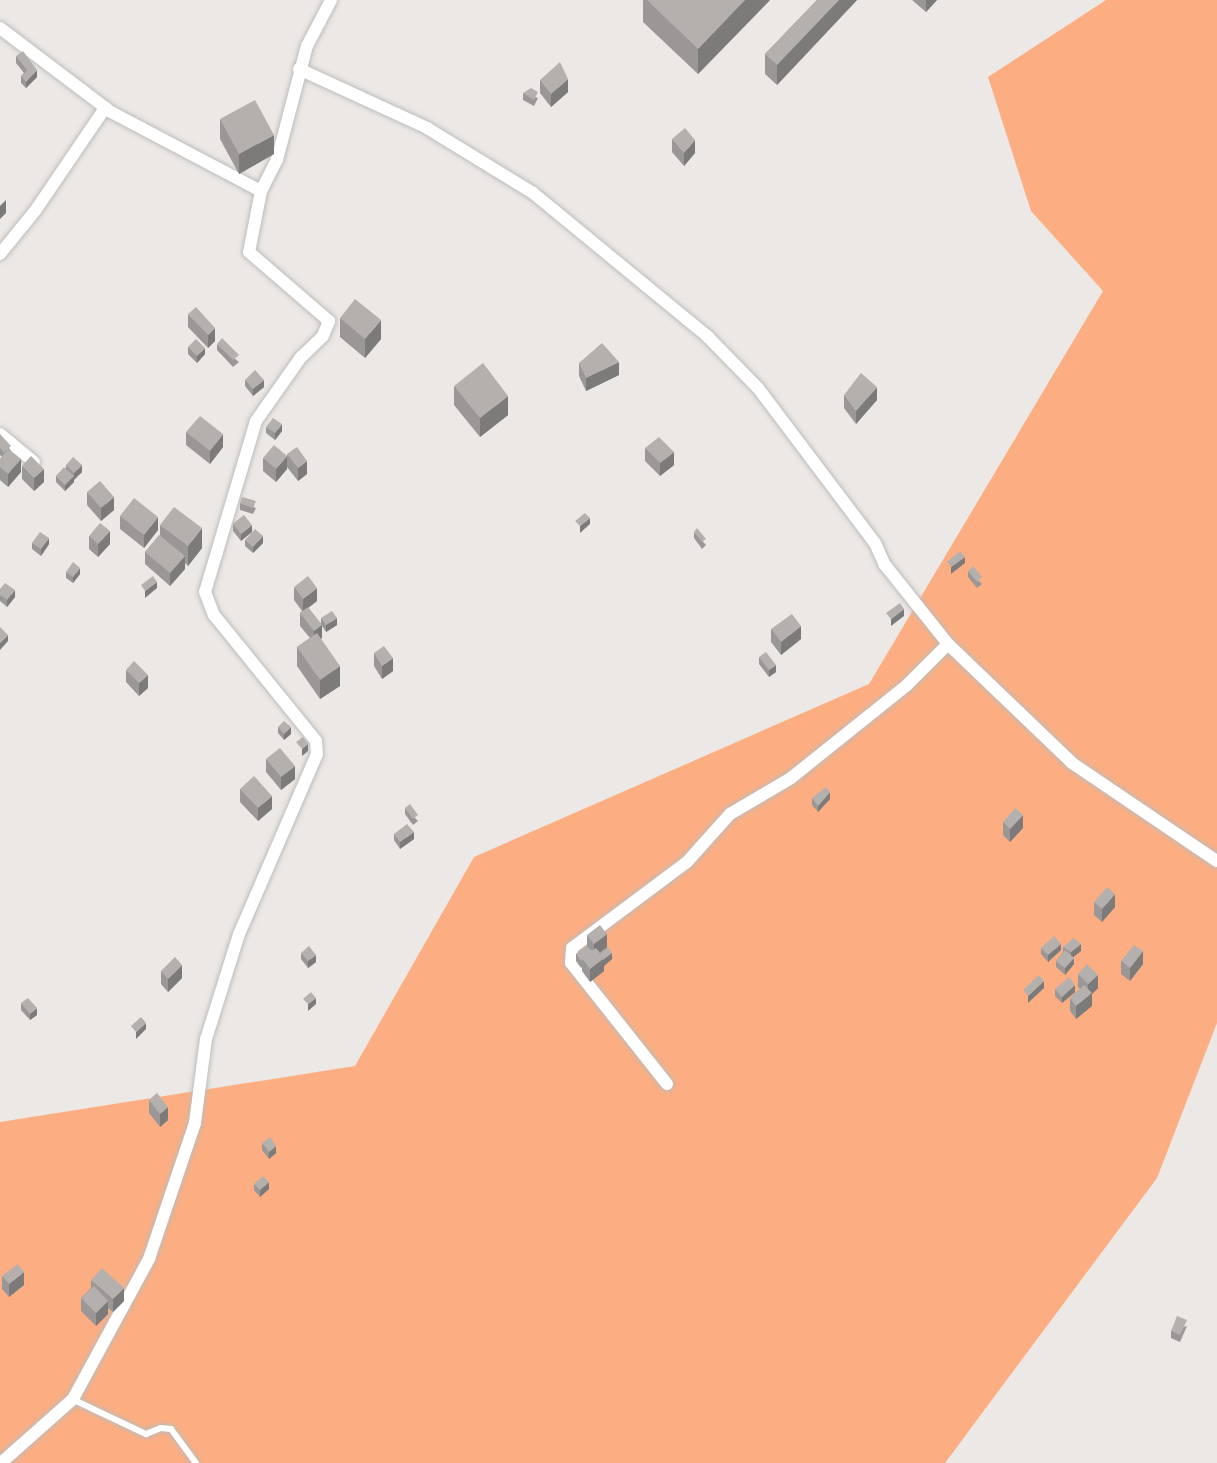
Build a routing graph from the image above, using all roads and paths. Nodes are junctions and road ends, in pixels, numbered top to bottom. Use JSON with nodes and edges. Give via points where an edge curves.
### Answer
{"nodes":[{"id":1,"x":331,"y":0,"type":"edge"},
{"id":2,"x":0,"y":28,"type":"edge"},
{"id":3,"x":300,"y":70,"type":"junction"},
{"id":4,"x":105,"y":108,"type":"junction"},
{"id":5,"x":261,"y":190,"type":"junction"},
{"id":6,"x":0,"y":254,"type":"edge"},
{"id":7,"x":0,"y":434,"type":"edge"},
{"id":8,"x":34,"y":462,"type":"edge"},
{"id":9,"x":948,"y":644,"type":"junction"},
{"id":10,"x":1217,"y":861,"type":"edge"},
{"id":11,"x":666,"y":1084,"type":"dead end"},
{"id":12,"x":73,"y":1400,"type":"junction"},
{"id":13,"x":1,"y":1463,"type":"edge"},
{"id":14,"x":196,"y":1463,"type":"edge"}],
"edges":[{"from":1,"to":3,"type":"street"},
{"from":2,"to":4,"type":"street"},
{"from":3,"to":5,"type":"street","via":[[284,138]]},
{"from":3,"to":9,"type":"street","via":[[427,128],[532,193],[708,337],[758,388]]},
{"from":4,"to":5,"type":"street"},
{"from":4,"to":6,"type":"street"},
{"from":5,"to":12,"type":"street","via":[[250,252],[329,321],[256,422],[205,598],[316,741],[317,754],[239,934],[206,1039],[195,1123],[156,1241]]},
{"from":7,"to":8,"type":"street"},
{"from":9,"to":10,"type":"street","via":[[1072,763]]},
{"from":9,"to":11,"type":"street","via":[[907,685],[791,778],[730,814],[686,862],[572,948],[571,963]]},
{"from":12,"to":13,"type":"street"},
{"from":12,"to":14,"type":"lane","via":[[146,1434],[171,1429]]}]}
